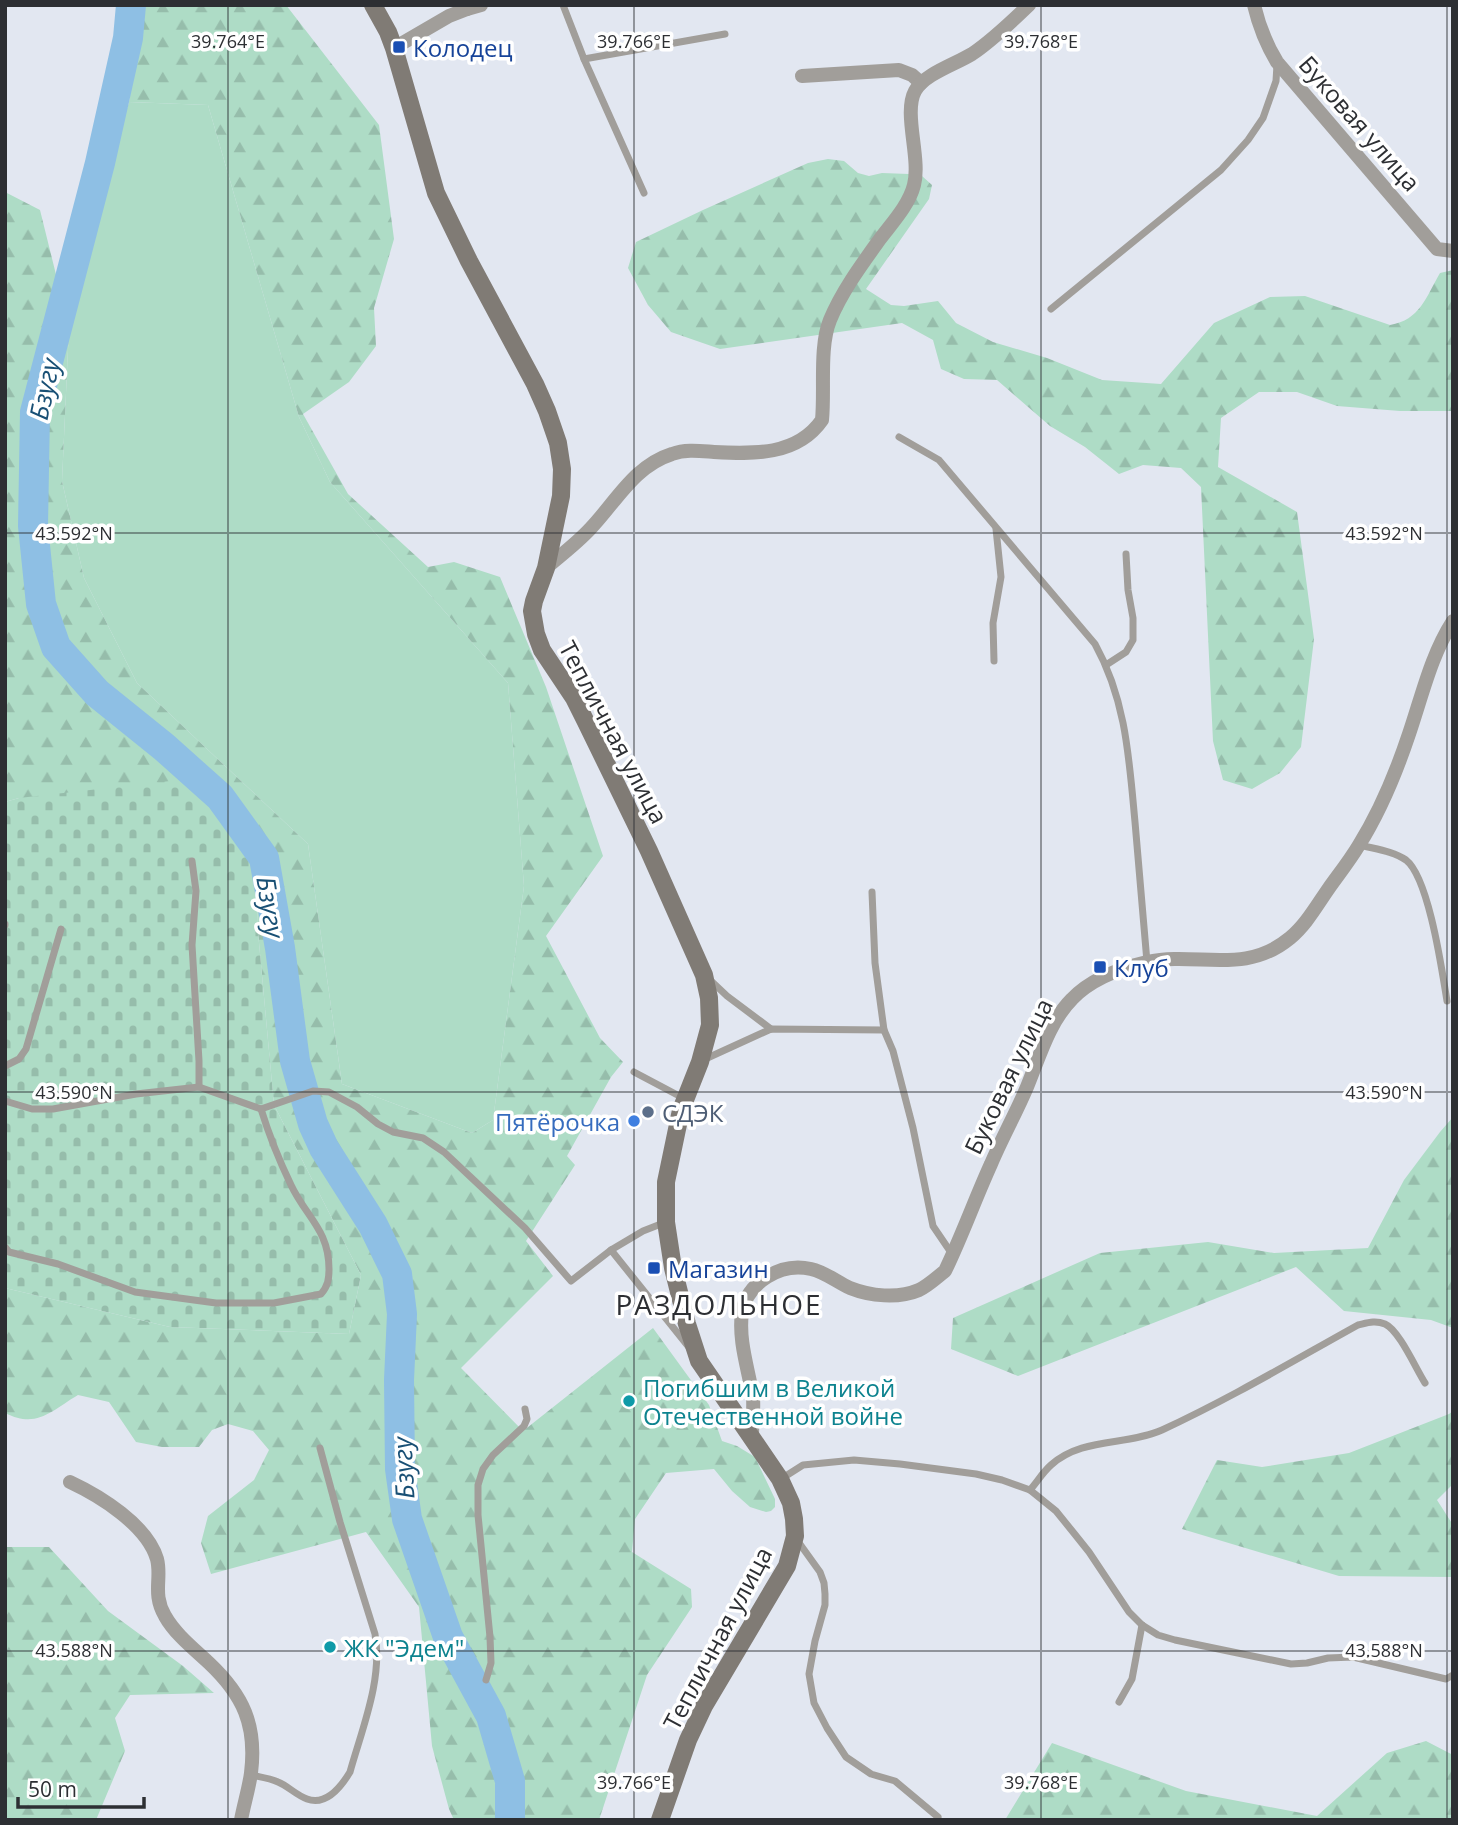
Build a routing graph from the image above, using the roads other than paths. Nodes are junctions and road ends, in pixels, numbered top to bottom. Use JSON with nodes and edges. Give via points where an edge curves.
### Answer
{"nodes":[{"id":1,"x":373,"y":5,"type":"edge"},
{"id":2,"x":563,"y":5,"type":"edge"},
{"id":3,"x":1029,"y":5,"type":"edge"},
{"id":4,"x":1254,"y":5,"type":"edge"},
{"id":5,"x":472,"y":6,"type":"edge"},
{"id":6,"x":725,"y":34,"type":"dead end"},
{"id":7,"x":394,"y":48,"type":"junction"},
{"id":8,"x":584,"y":59,"type":"junction"},
{"id":9,"x":1278,"y":62,"type":"junction"},
{"id":10,"x":802,"y":76,"type":"dead end"},
{"id":11,"x":920,"y":83,"type":"junction"},
{"id":12,"x":644,"y":193,"type":"dead end"},
{"id":13,"x":1453,"y":251,"type":"edge"},
{"id":14,"x":1051,"y":309,"type":"dead end"},
{"id":15,"x":899,"y":437,"type":"dead end"},
{"id":16,"x":996,"y":528,"type":"junction"},
{"id":17,"x":1126,"y":554,"type":"dead end"},
{"id":18,"x":546,"y":568,"type":"junction"},
{"id":19,"x":1453,"y":621,"type":"edge"},
{"id":20,"x":994,"y":662,"type":"dead end"},
{"id":21,"x":1106,"y":665,"type":"junction"},
{"id":22,"x":1359,"y":845,"type":"junction"},
{"id":23,"x":192,"y":861,"type":"dead end"},
{"id":24,"x":872,"y":892,"type":"dead end"},
{"id":25,"x":61,"y":929,"type":"dead end"},
{"id":26,"x":1147,"y":962,"type":"junction"},
{"id":27,"x":704,"y":975,"type":"junction"},
{"id":28,"x":1447,"y":1001,"type":"dead end"},
{"id":29,"x":771,"y":1029,"type":"junction"},
{"id":30,"x":884,"y":1030,"type":"junction"},
{"id":31,"x":699,"y":1062,"type":"junction"},
{"id":32,"x":5,"y":1066,"type":"edge"},
{"id":33,"x":634,"y":1072,"type":"dead end"},
{"id":34,"x":200,"y":1087,"type":"junction"},
{"id":35,"x":685,"y":1099,"type":"junction"},
{"id":36,"x":5,"y":1101,"type":"edge"},
{"id":37,"x":261,"y":1109,"type":"junction"},
{"id":38,"x":666,"y":1222,"type":"junction"},
{"id":39,"x":5,"y":1247,"type":"edge"},
{"id":40,"x":611,"y":1250,"type":"junction"},
{"id":41,"x":953,"y":1255,"type":"junction"},
{"id":42,"x":699,"y":1361,"type":"junction"},
{"id":43,"x":1425,"y":1383,"type":"dead end"},
{"id":44,"x":525,"y":1409,"type":"dead end"},
{"id":45,"x":752,"y":1436,"type":"junction"},
{"id":46,"x":320,"y":1448,"type":"dead end"},
{"id":47,"x":780,"y":1479,"type":"junction"},
{"id":48,"x":70,"y":1482,"type":"dead end"},
{"id":49,"x":1030,"y":1490,"type":"junction"},
{"id":50,"x":795,"y":1536,"type":"junction"},
{"id":51,"x":1142,"y":1625,"type":"junction"},
{"id":52,"x":1453,"y":1675,"type":"edge"},
{"id":53,"x":486,"y":1680,"type":"dead end"},
{"id":54,"x":1119,"y":1703,"type":"dead end"},
{"id":55,"x":251,"y":1775,"type":"junction"},
{"id":56,"x":938,"y":1817,"type":"dead end"},
{"id":57,"x":241,"y":1820,"type":"edge"},
{"id":58,"x":660,"y":1820,"type":"edge"}],
"edges":[{"from":1,"to":7,"type":"street","name":"Тепличная улица"},
{"from":2,"to":8,"type":"lane"},
{"from":3,"to":11,"type":"street","via":[[973,53]]},
{"from":4,"to":9,"type":"street","name":"Буковая улица","via":[[1260,29]]},
{"from":5,"to":7,"type":"street"},
{"from":6,"to":8,"type":"lane"},
{"from":7,"to":18,"type":"street","name":"Тепличная улица","via":[[436,193],[535,384],[558,443],[561,496]]},
{"from":8,"to":12,"type":"lane"},
{"from":9,"to":13,"type":"street","name":"Буковая улица","via":[[1437,249]]},
{"from":9,"to":14,"type":"lane","via":[[1264,118],[1221,170]]},
{"from":10,"to":11,"type":"street","via":[[899,70]]},
{"from":11,"to":18,"type":"street","via":[[911,102],[915,184],[831,318],[825,342],[822,420],[814,431],[785,449],[766,453],[693,450],[658,459]]},
{"from":15,"to":16,"type":"lane","via":[[939,460]]},
{"from":16,"to":20,"type":"lane","via":[[1001,577],[993,623]]},
{"from":16,"to":21,"type":"lane","via":[[1095,643]]},
{"from":17,"to":21,"type":"lane","via":[[1133,640],[1126,652]]},
{"from":18,"to":27,"type":"street","name":"Тепличная улица","via":[[532,611],[542,650],[586,722]]},
{"from":19,"to":22,"type":"street","name":"Буковая улица","via":[[1385,794]]},
{"from":21,"to":26,"type":"lane","via":[[1122,712]]},
{"from":22,"to":26,"type":"street","name":"Буковая улица","via":[[1312,914],[1271,950],[1236,960]]},
{"from":22,"to":28,"type":"lane","via":[[1393,853],[1416,871],[1439,951]]},
{"from":23,"to":34,"type":"lane"},
{"from":24,"to":30,"type":"lane"},
{"from":25,"to":32,"type":"lane","via":[[26,1049]]},
{"from":26,"to":41,"type":"street","name":"Буковая улица","via":[[1084,988],[1059,1016]]},
{"from":27,"to":29,"type":"lane"},
{"from":27,"to":31,"type":"street","name":"Тепличная улица","via":[[709,1025]]},
{"from":29,"to":30,"type":"lane"},
{"from":29,"to":31,"type":"lane"},
{"from":30,"to":41,"type":"lane","via":[[913,1128],[933,1226]]},
{"from":31,"to":35,"type":"street","name":"Тепличная улица"},
{"from":33,"to":35,"type":"lane"},
{"from":34,"to":36,"type":"lane","via":[[53,1109]]},
{"from":34,"to":37,"type":"lane"},
{"from":35,"to":38,"type":"street","name":"Тепличная улица","via":[[666,1182]]},
{"from":37,"to":39,"type":"lane","via":[[279,1161],[326,1245],[329,1279],[321,1294],[274,1303],[216,1303],[135,1293]]},
{"from":37,"to":40,"type":"lane","via":[[313,1091],[329,1092],[393,1132],[433,1144],[525,1228],[571,1281]]},
{"from":38,"to":40,"type":"lane"},
{"from":38,"to":42,"type":"street","name":"Тепличная улица","via":[[673,1268]]},
{"from":40,"to":42,"type":"lane"},
{"from":41,"to":45,"type":"street","name":"Буковая улица","via":[[932,1282],[898,1295],[852,1289],[813,1269],[778,1271],[760,1281],[743,1310],[741,1328],[753,1402]]},
{"from":42,"to":45,"type":"street","name":"Тепличная улица"},
{"from":43,"to":49,"type":"lane","via":[[1386,1324],[1357,1325],[1158,1432],[1070,1452],[1051,1465]]},
{"from":44,"to":53,"type":"lane","via":[[524,1426],[493,1455],[478,1485],[490,1637]]},
{"from":45,"to":47,"type":"street","name":"Тепличная улица"},
{"from":46,"to":55,"type":"lane","via":[[375,1634],[374,1687],[350,1772],[326,1798],[307,1799],[279,1782]]},
{"from":47,"to":49,"type":"lane","via":[[803,1465],[854,1460],[976,1474]]},
{"from":47,"to":50,"type":"street","name":"Тепличная улица","via":[[791,1503]]},
{"from":48,"to":55,"type":"street","via":[[120,1513],[149,1543],[157,1560],[158,1601],[168,1621],[240,1699],[252,1734]]},
{"from":49,"to":51,"type":"lane","via":[[1065,1521]]},
{"from":50,"to":56,"type":"lane","via":[[824,1583],[825,1605],[809,1674],[814,1703],[846,1757],[871,1774],[895,1781]]},
{"from":50,"to":58,"type":"street","name":"Тепличная улица","via":[[787,1566],[704,1706]]},
{"from":51,"to":52,"type":"lane","via":[[1175,1640],[1291,1664],[1353,1657],[1446,1679]]},
{"from":51,"to":54,"type":"lane","via":[[1132,1679]]},
{"from":55,"to":57,"type":"street"}]}
